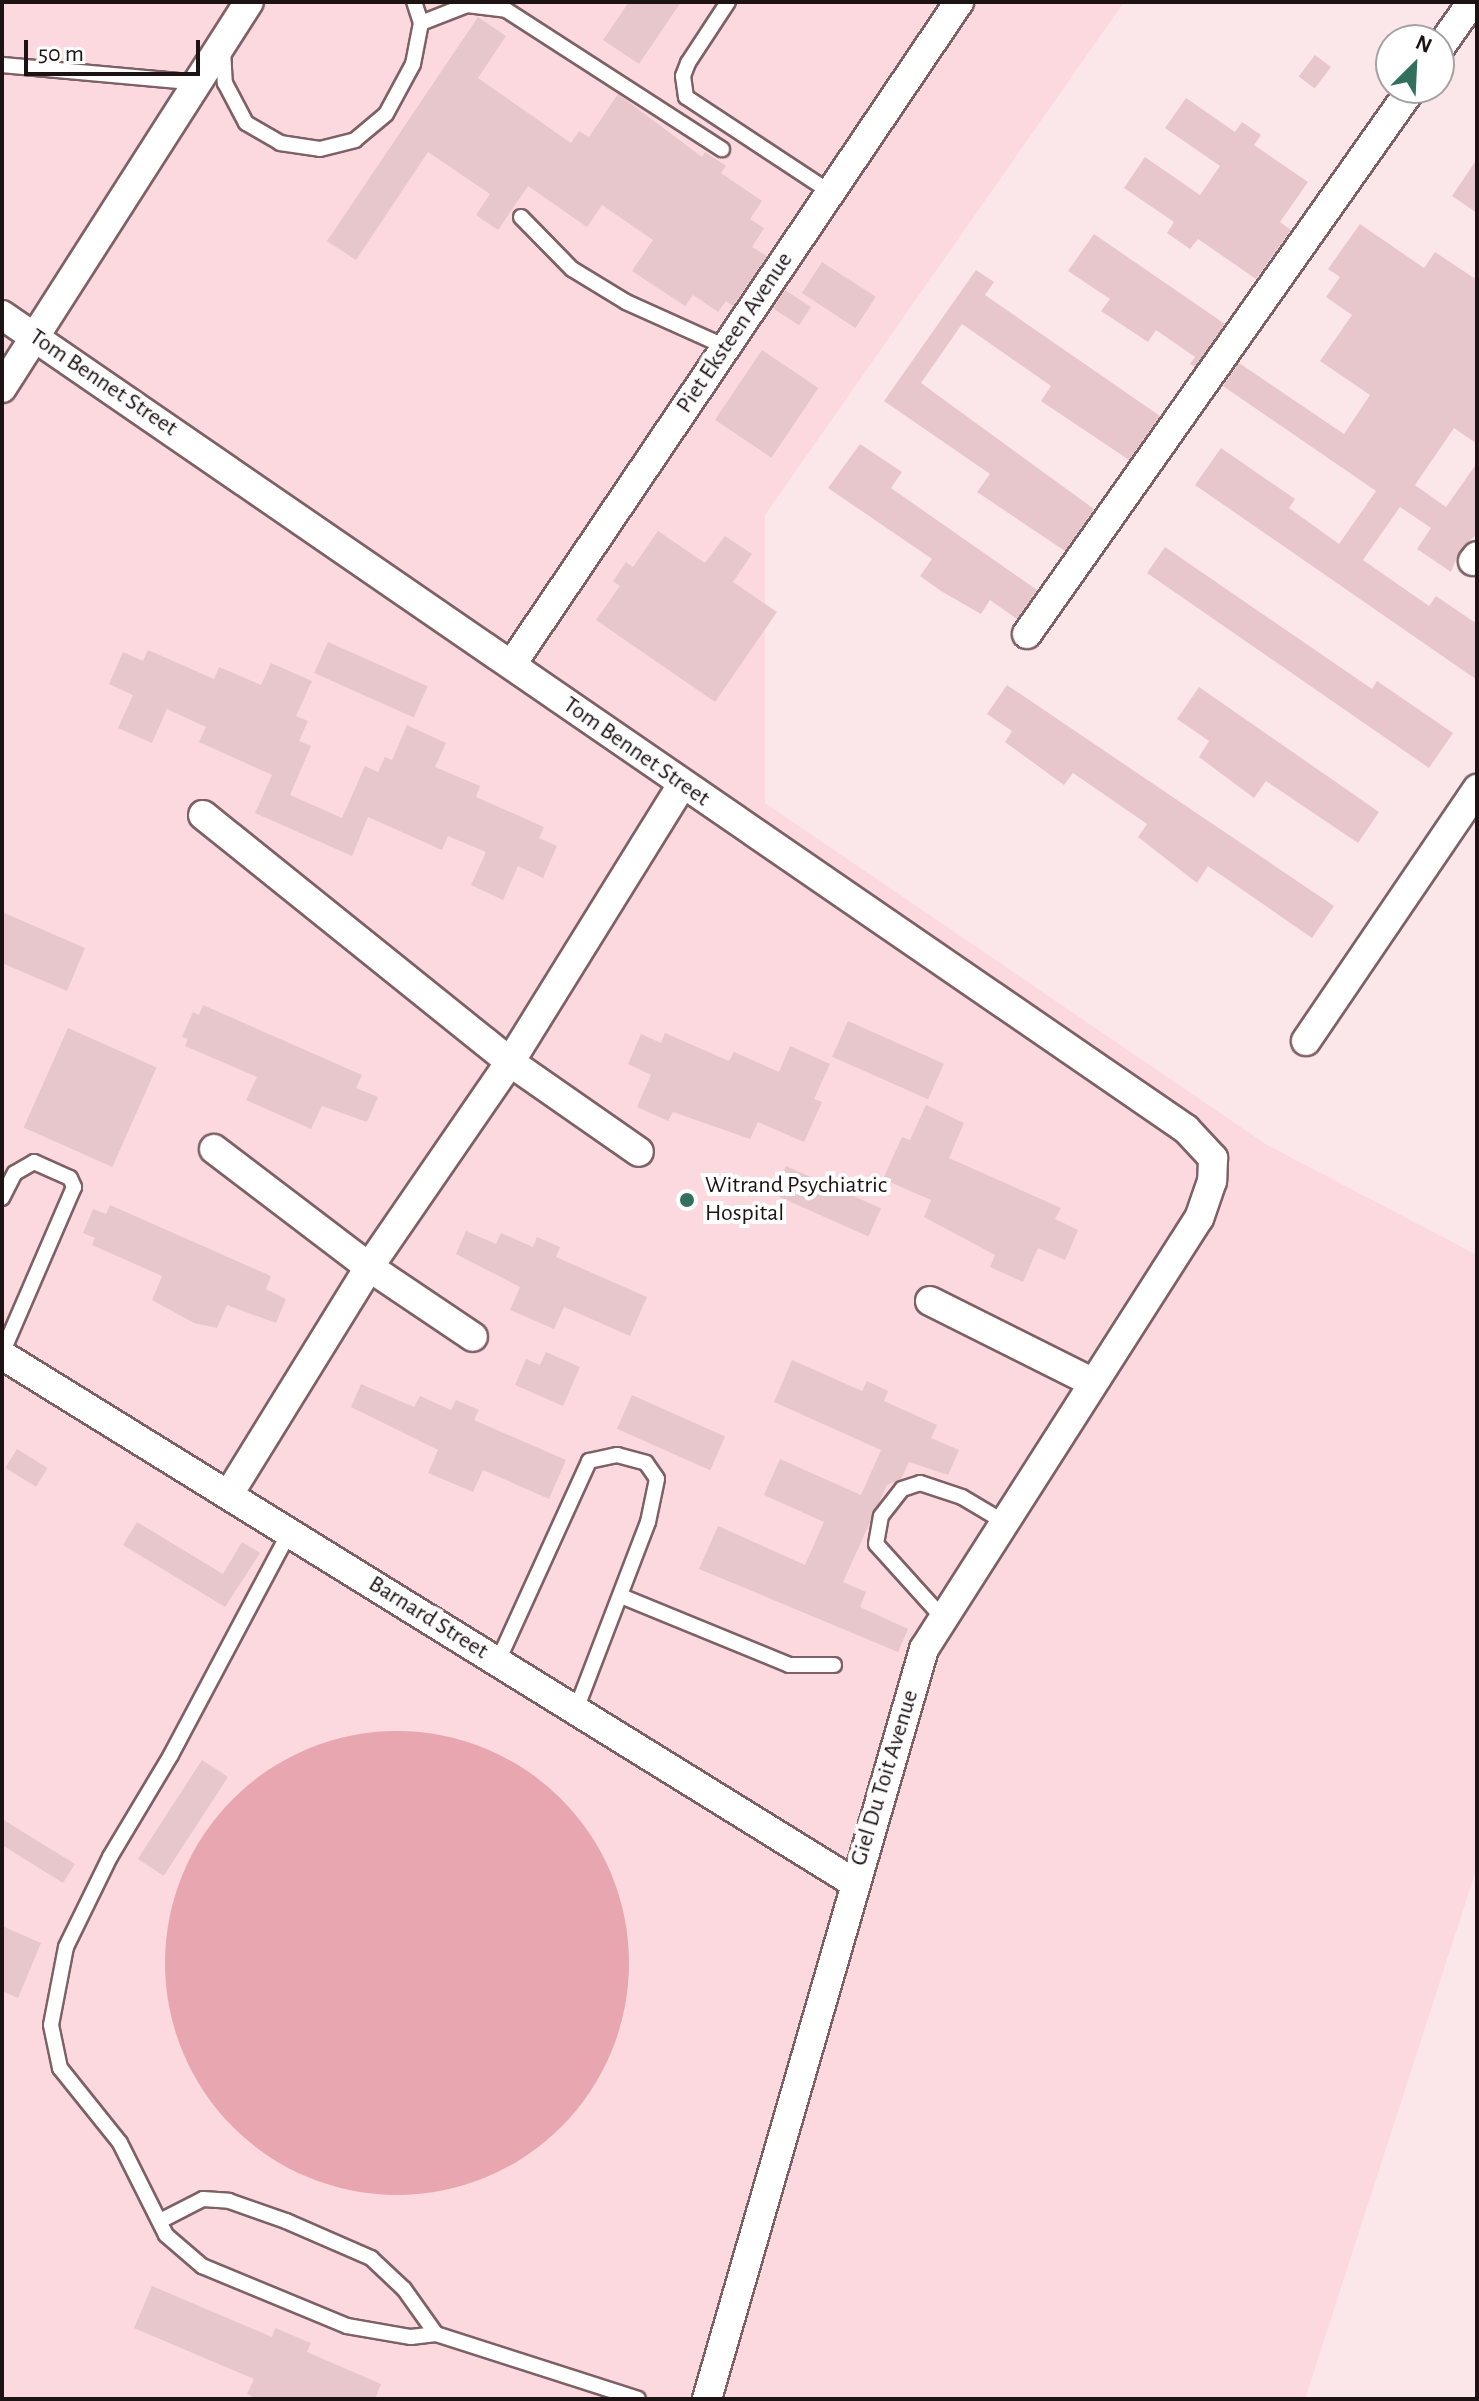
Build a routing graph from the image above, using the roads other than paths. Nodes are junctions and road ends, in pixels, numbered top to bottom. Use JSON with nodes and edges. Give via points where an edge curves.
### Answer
{"nodes":[{"id":1,"x":249,"y":2,"type":"edge"},
{"id":2,"x":414,"y":2,"type":"edge"},
{"id":3,"x":728,"y":2,"type":"edge"},
{"id":4,"x":959,"y":2,"type":"edge"},
{"id":5,"x":1472,"y":2,"type":"edge"},
{"id":6,"x":421,"y":23,"type":"junction"},
{"id":7,"x":1455,"y":26,"type":"edge"},
{"id":8,"x":223,"y":44,"type":"junction"},
{"id":9,"x":2,"y":65,"type":"edge"},
{"id":10,"x":199,"y":83,"type":"junction"},
{"id":11,"x":1401,"y":104,"type":"edge"},
{"id":12,"x":722,"y":149,"type":"dead end"},
{"id":13,"x":830,"y":192,"type":"junction"},
{"id":14,"x":521,"y":217,"type":"dead end"},
{"id":15,"x":2,"y":315,"type":"edge"},
{"id":16,"x":36,"y":337,"type":"junction"},
{"id":17,"x":726,"y":347,"type":"junction"},
{"id":18,"x":2,"y":388,"type":"edge"},
{"id":19,"x":1027,"y":634,"type":"dead end"},
{"id":20,"x":512,"y":664,"type":"junction"},
{"id":21,"x":682,"y":785,"type":"junction"},
{"id":22,"x":1477,"y":789,"type":"edge"},
{"id":23,"x":203,"y":815,"type":"dead end"},
{"id":24,"x":1306,"y":1041,"type":"dead end"},
{"id":25,"x":510,"y":1062,"type":"junction"},
{"id":26,"x":214,"y":1149,"type":"dead end"},
{"id":27,"x":639,"y":1152,"type":"dead end"},
{"id":28,"x":2,"y":1198,"type":"edge"},
{"id":29,"x":1199,"y":1218,"type":"joint"},
{"id":30,"x":369,"y":1267,"type":"junction"},
{"id":31,"x":930,"y":1301,"type":"dead end"},
{"id":32,"x":473,"y":1337,"type":"dead end"},
{"id":33,"x":2,"y":1354,"type":"edge"},
{"id":34,"x":1092,"y":1382,"type":"junction"},
{"id":35,"x":229,"y":1494,"type":"junction"},
{"id":36,"x":1004,"y":1522,"type":"junction"},
{"id":37,"x":289,"y":1533,"type":"junction"},
{"id":38,"x":621,"y":1596,"type":"junction"},
{"id":39,"x":942,"y":1617,"type":"junction"},
{"id":40,"x":498,"y":1661,"type":"junction"},
{"id":41,"x":834,"y":1665,"type":"dead end"},
{"id":42,"x":576,"y":1710,"type":"junction"},
{"id":43,"x":853,"y":1882,"type":"junction"},
{"id":44,"x":160,"y":2221,"type":"junction"},
{"id":45,"x":436,"y":2334,"type":"junction"},
{"id":46,"x":638,"y":2399,"type":"edge"},
{"id":47,"x":707,"y":2399,"type":"edge"}],
"edges":[{"from":1,"to":8,"type":"street"},
{"from":2,"to":6,"type":"lane"},
{"from":3,"to":13,"type":"lane","via":[[688,63],[683,76],[686,97]]},
{"from":4,"to":13,"type":"street","name":"Piet Eksteen Avenue"},
{"from":5,"to":7,"type":"street"},
{"from":6,"to":8,"type":"lane","via":[[413,64],[386,114],[355,140],[320,149],[280,143],[246,123],[225,83]]},
{"from":6,"to":12,"type":"lane","via":[[467,5],[506,10]]},
{"from":8,"to":10,"type":"street"},
{"from":9,"to":10,"type":"lane"},
{"from":10,"to":16,"type":"street"},
{"from":11,"to":19,"type":"street"},
{"from":13,"to":17,"type":"street","name":"Piet Eksteen Avenue"},
{"from":14,"to":17,"type":"lane","via":[[572,269],[626,302]]},
{"from":15,"to":16,"type":"street","name":"Tom Bennet Street"},
{"from":16,"to":18,"type":"street"},
{"from":16,"to":20,"type":"street","name":"Tom Bennet Street"},
{"from":17,"to":20,"type":"street","name":"Piet Eksteen Avenue"},
{"from":20,"to":21,"type":"street","name":"Tom Bennet Street"},
{"from":21,"to":25,"type":"street"},
{"from":21,"to":29,"type":"street","name":"Tom Bennet Street","via":[[1186,1129],[1207,1148],[1215,1167]]},
{"from":22,"to":24,"type":"street"},
{"from":23,"to":25,"type":"street"},
{"from":25,"to":27,"type":"street"},
{"from":25,"to":30,"type":"street"},
{"from":26,"to":30,"type":"street"},
{"from":28,"to":33,"type":"lane","via":[[15,1173],[34,1162],[70,1178],[74,1187]]},
{"from":29,"to":34,"type":"street","name":"Giel Du Toit Avenue"},
{"from":30,"to":32,"type":"street"},
{"from":30,"to":35,"type":"street"},
{"from":31,"to":34,"type":"street"},
{"from":33,"to":35,"type":"street","name":"Barnard Street"},
{"from":34,"to":36,"type":"street","name":"Giel Du Toit Avenue"},
{"from":35,"to":37,"type":"street","name":"Barnard Street"},
{"from":36,"to":39,"type":"street","name":"Giel Du Toit Avenue"},
{"from":36,"to":39,"type":"lane","via":[[962,1497],[920,1483],[902,1489],[881,1516],[876,1544]]},
{"from":37,"to":40,"type":"street","name":"Barnard Street"},
{"from":37,"to":44,"type":"lane","via":[[110,1857],[66,1947],[58,1980],[51,2025],[60,2068],[120,2143]]},
{"from":38,"to":40,"type":"lane","via":[[648,1522],[657,1479],[646,1463],[603,1455],[581,1471]]},
{"from":38,"to":41,"type":"lane","via":[[789,1665]]},
{"from":38,"to":42,"type":"lane"},
{"from":39,"to":43,"type":"street","name":"Giel Du Toit Avenue","via":[[924,1649]]},
{"from":40,"to":42,"type":"street","name":"Barnard Street"},
{"from":42,"to":43,"type":"street","name":"Barnard Street"},
{"from":43,"to":47,"type":"street","name":"Giel Du Toit Avenue"},
{"from":44,"to":45,"type":"lane","via":[[177,2250],[202,2266],[308,2313],[385,2334]]},
{"from":44,"to":45,"type":"lane","via":[[203,2199],[229,2201],[286,2221],[371,2258],[404,2289]]},
{"from":45,"to":46,"type":"lane"}]}
